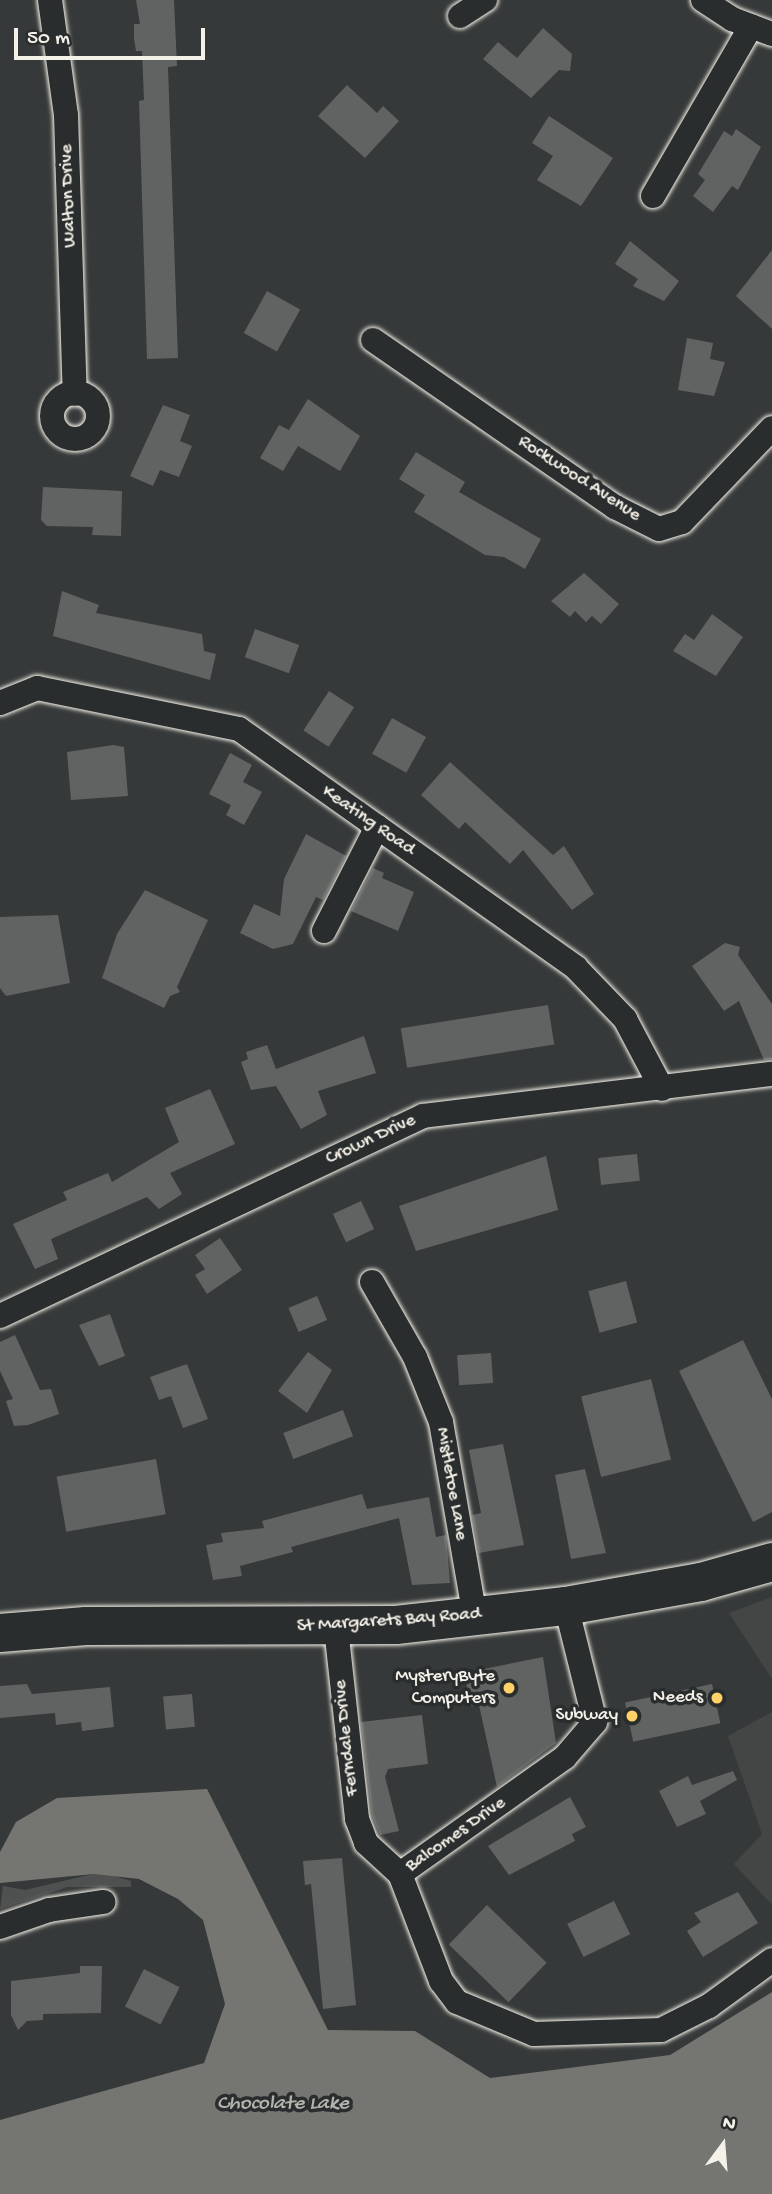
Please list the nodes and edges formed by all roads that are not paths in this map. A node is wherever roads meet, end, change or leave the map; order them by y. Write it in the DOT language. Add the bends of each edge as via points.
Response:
graph roads {
  1 [pos="50,0"];
  2 [pos="485,0"];
  3 [pos="703,0"];
  4 [pos="460,16"];
  5 [pos="762,30"];
  6 [pos="653,196"];
  7 [pos="373,340"];
  8 [pos="75,394"];
  9 [pos="772,428"];
  10 [pos="0,703"];
  11 [pos="377,827"];
  12 [pos="324,931"];
  13 [pos="772,1074"];
  14 [pos="746,1078"];
  15 [pos="772,1088"];
  16 [pos="662,1090"];
  17 [pos="372,1282"];
  18 [pos="0,1316"];
  19 [pos="772,1562"];
  20 [pos="566,1606"];
  21 [pos="475,1616"];
  22 [pos="336,1628"];
  23 [pos="0,1633"];
  24 [pos="400,1874"];
  25 [pos="103,1902"];
  26 [pos="0,1927"];
  27 [pos="772,1960"];
  1 -- 8 [label="street, Walton Drive" via="66,114"];
  2 -- 4 [label="street"];
  3 -- 5 [label="street"];
  5 -- 6 [label="street"];
  7 -- 9 [label="street, Rockwood Avenue" via="615,507 659,529 682,522"];
  10 -- 11 [label="street, Keating Road" via="37,688 216,720 239,729"];
  11 -- 12 [label="street"];
  11 -- 16 [label="street, Keating Road" via="605,995 625,1019"];
  13 -- 14 [label="street"];
  14 -- 15 [label="street, Crown Drive"];
  14 -- 16 [label="street, Crown Drive"];
  16 -- 18 [label="street, Crown Drive" via="423,1116"];
  17 -- 21 [label="street, Mistletoe Lane" via="415,1357 442,1422"];
  19 -- 20 [label="main road, St Margarets Bay Road" via="701,1582"];
  20 -- 21 [label="main road, St Margarets Bay Road"];
  20 -- 24 [label="street, Balcomes Drive" via="595,1722 565,1758"];
  21 -- 22 [label="main road, St Margarets Bay Road"];
  22 -- 23 [label="main road, St Margarets Bay Road" via="86,1626"];
  22 -- 24 [label="street, Ferndale Drive" via="357,1819 366,1843"];
  24 -- 27 [label="street, Balcomes Drive" via="441,1981 457,2002 534,2035 661,2030 702,2011"];
  25 -- 26 [label="street" via="49,1910"];
}
